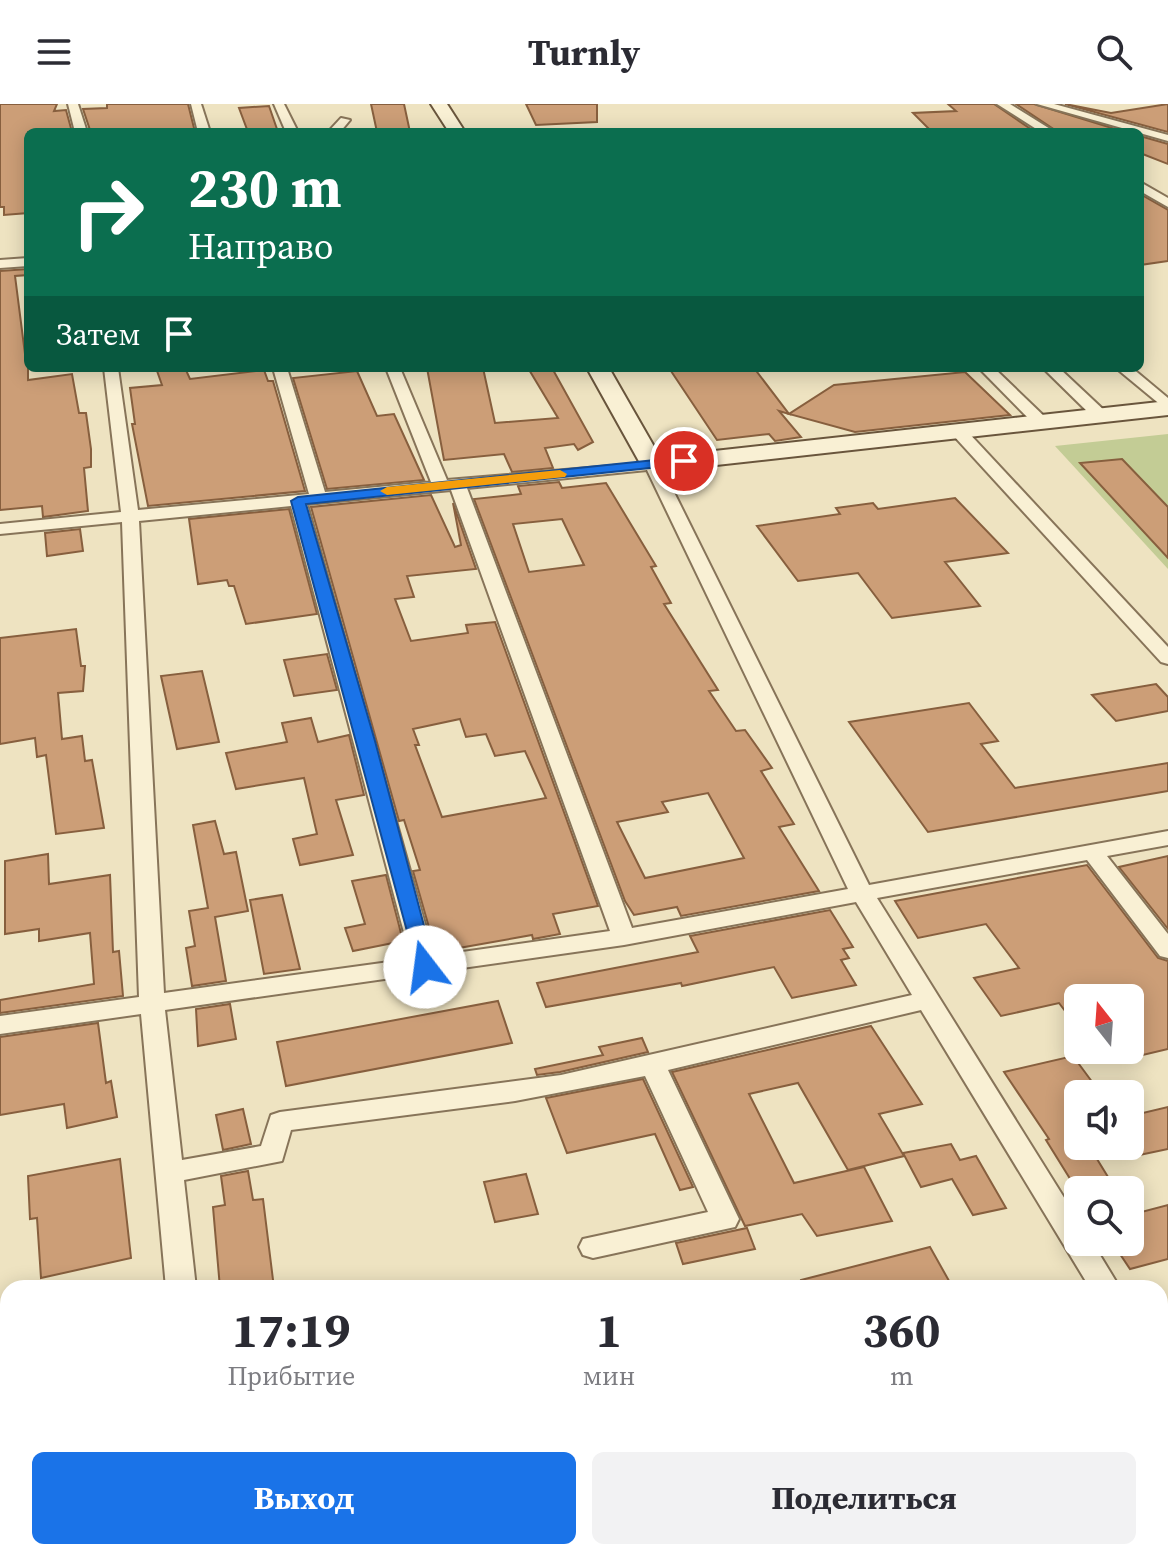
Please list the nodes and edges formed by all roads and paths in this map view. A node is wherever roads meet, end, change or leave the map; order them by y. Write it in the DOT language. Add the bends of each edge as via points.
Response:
graph roads {
  1 [pos="73,104"];
  2 [pos="196,104"];
  3 [pos="279,104"];
  4 [pos="439,104"];
  5 [pos="1002,104"];
  6 [pos="1042,104"];
  7 [pos="345,120"];
  8 [pos="1168,123"];
  9 [pos="80,128"];
  10 [pos="203,128"];
  11 [pos="290,128"];
  12 [pos="338,128"];
  13 [pos="454,128"];
  14 [pos="1042,128"];
  15 [pos="1128,128"];
  16 [pos="1144,131"];
  17 [pos="1144,132"];
  18 [pos="1168,138"];
  19 [pos="1144,188"];
  20 [pos="1168,203"];
  21 [pos="24,262"];
  22 [pos="0,264"];
  23 [pos="112,372"];
  24 [pos="281,372"];
  25 [pos="395,372"];
  26 [pos="600,372"];
  27 [pos="990,372"];
  28 [pos="1054,372"];
  29 [pos="1128,372"];
  30 [pos="1168,407"];
  31 [pos="1101,416"];
  32 [pos="1041,422"];
  33 [pos="959,432"];
  34 [pos="653,465"];
  35 [pos="449,485"];
  36 [pos="308,500"];
  37 [pos="130,517"];
  38 [pos="0,529"];
  39 [pos="1168,658"];
  40 [pos="1168,838"];
  41 [pos="1093,853"];
  42 [pos="862,893"];
  43 [pos="624,937"];
  44 [pos="1168,950"];
  45 [pos="425,967"];
  46 [pos="927,1000"];
  47 [pos="152,1002"];
  48 [pos="0,1025"];
  49 [pos="653,1065"];
  50 [pos="170,1172"];
  51 [pos="593,1247"];
  52 [pos="180,1280"];
  53 [pos="1100,1280"];
  1 -- 9 [label="street"];
  2 -- 10 [label="street"];
  3 -- 11 [label="street"];
  4 -- 13 [label="street"];
  5 -- 14 [label="street"];
  6 -- 15 [label="street"];
  7 -- 12 [label="street"];
  8 -- 16 [label="street"];
  17 -- 18 [label="street"];
  19 -- 20 [label="street"];
  21 -- 22 [label="street"];
  23 -- 37 [label="street"];
  24 -- 36 [label="street"];
  25 -- 35 [label="street"];
  26 -- 34 [label="street"];
  27 -- 32 [label="street"];
  28 -- 31 [label="street"];
  29 -- 30 [label="street"];
  30 -- 31 [label="street"];
  31 -- 32 [label="street"];
  32 -- 33 [label="street"];
  33 -- 34 [label="street"];
  33 -- 39 [label="street"];
  34 -- 35 [label="street"];
  34 -- 42 [label="street"];
  35 -- 36 [label="street"];
  35 -- 43 [label="street"];
  36 -- 37 [label="street"];
  36 -- 45 [label="street"];
  37 -- 38 [label="street"];
  37 -- 47 [label="street"];
  40 -- 41 [label="street"];
  41 -- 42 [label="street"];
  41 -- 44 [label="street"];
  42 -- 43 [label="street"];
  42 -- 46 [label="street"];
  43 -- 45 [label="street"];
  45 -- 47 [label="street"];
  46 -- 49 [label="street"];
  46 -- 53 [label="street"];
  47 -- 48 [label="street"];
  47 -- 50 [label="street"];
  49 -- 50 [label="street" via="481,1096 280,1122 272,1154"];
  49 -- 51 [label="street" via="725,1219"];
  50 -- 52 [label="street"];
}
